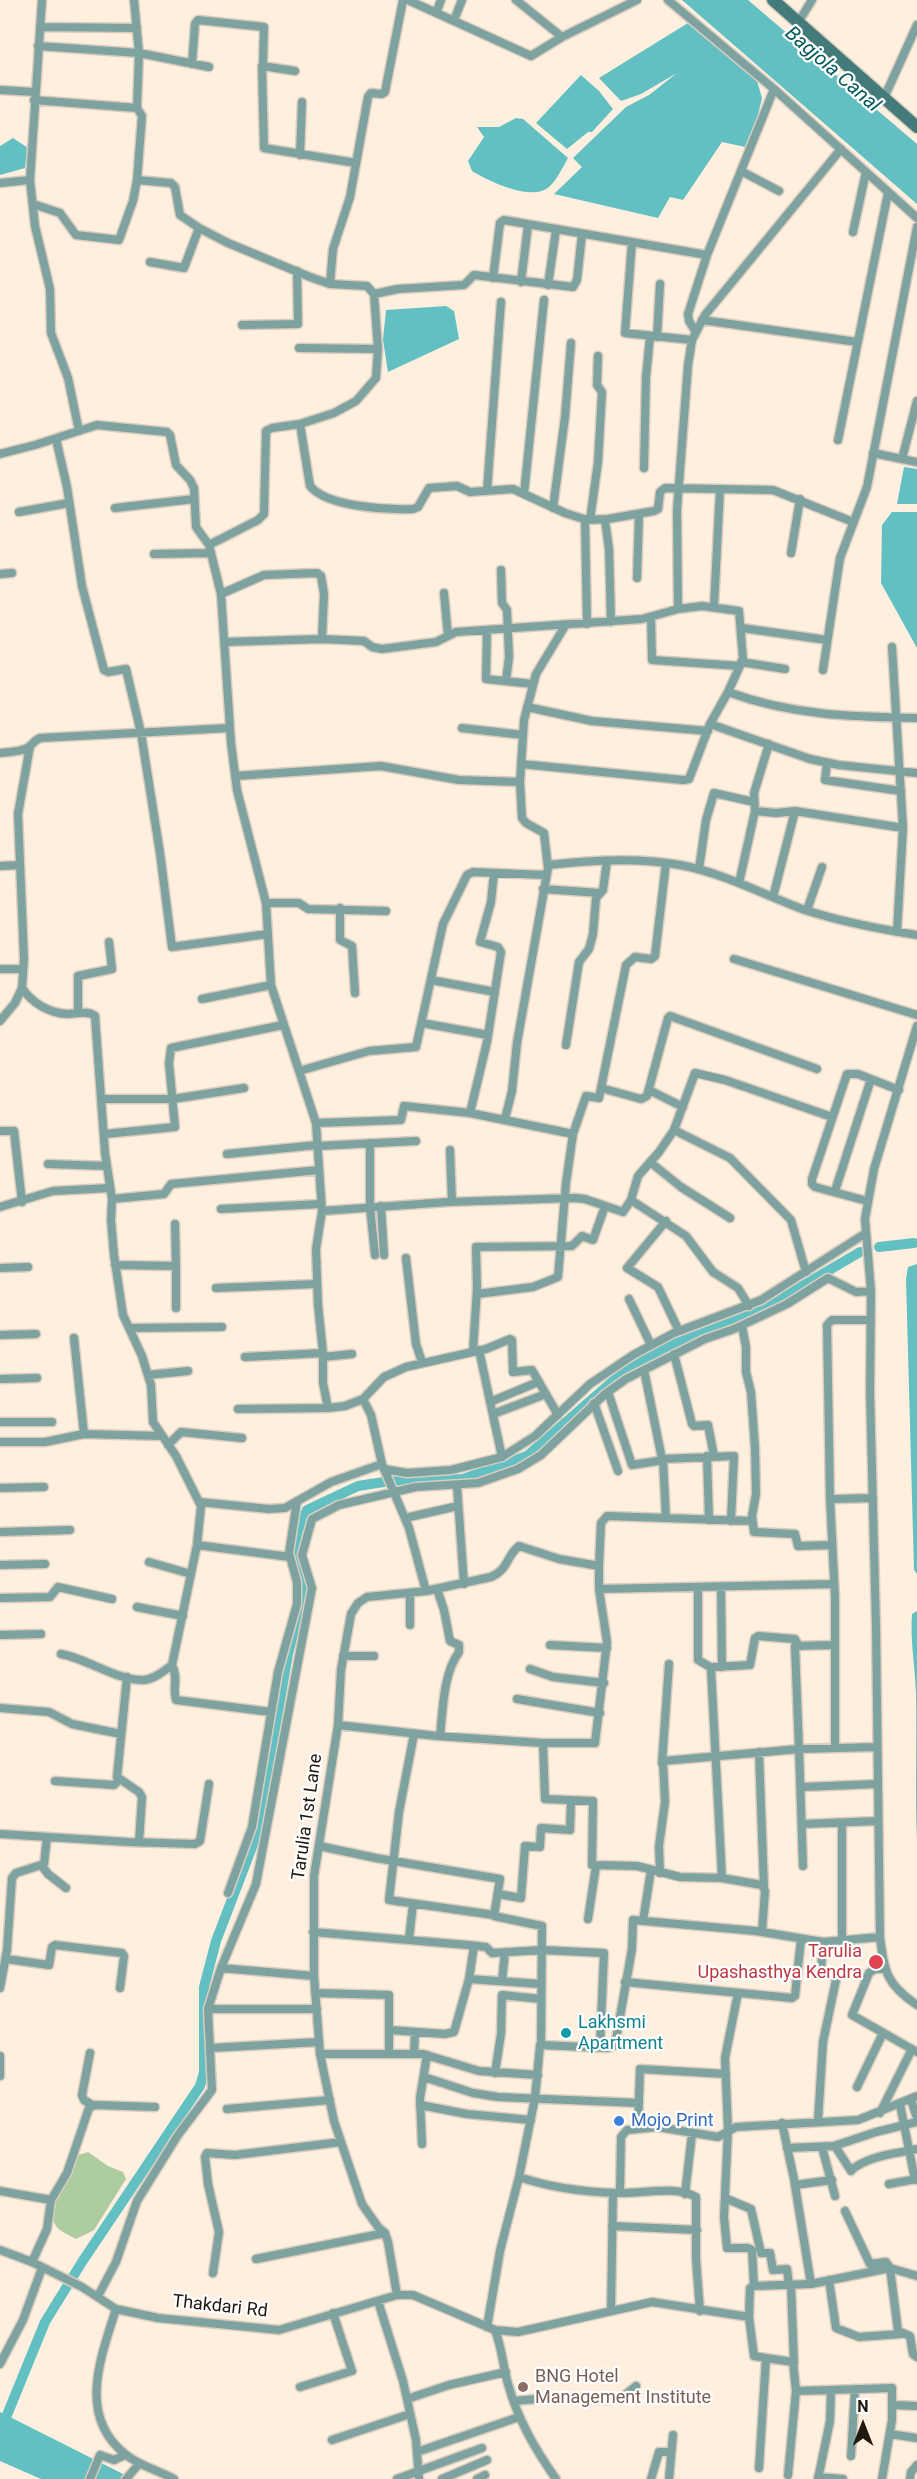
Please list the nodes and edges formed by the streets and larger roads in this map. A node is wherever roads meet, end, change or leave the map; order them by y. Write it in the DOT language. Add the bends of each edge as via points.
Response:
graph roads {
  1 [pos="42,0"];
  2 [pos="134,0"];
  3 [pos="403,0"];
  4 [pos="408,0"];
  5 [pos="441,0"];
  6 [pos="462,0"];
  7 [pos="516,0"];
  8 [pos="637,0"];
  9 [pos="668,0"];
  10 [pos="773,0"];
  11 [pos="812,0"];
  12 [pos="436,13"];
  13 [pos="454,20"];
  14 [pos="799,21"];
  15 [pos="917,25"];
  16 [pos="40,27"];
  17 [pos="137,28"];
  18 [pos="562,38"];
  19 [pos="38,45"];
  20 [pos="139,53"];
  21 [pos="192,64"];
  22 [pos="263,64"];
  23 [pos="209,68"];
  24 [pos="295,71"];
  25 [pos="774,89"];
  26 [pos="0,90"];
  27 [pos="34,96"];
  28 [pos="884,98"];
  29 [pos="302,102"];
  30 [pos="137,108"];
  31 [pos="917,125"];
  32 [pos="841,149"];
  33 [pos="300,155"];
  34 [pos="356,163"];
  35 [pos="741,171"];
  36 [pos="866,172"];
  37 [pos="30,180"];
  38 [pos="137,180"];
  39 [pos="0,183"];
  40 [pos="778,191"];
  41 [pos="888,194"];
  42 [pos="33,204"];
  43 [pos="917,218"];
  44 [pos="528,225"];
  45 [pos="917,227"];
  46 [pos="199,228"];
  47 [pos="556,230"];
  48 [pos="853,232"];
  49 [pos="582,234"];
  50 [pos="632,242"];
  51 [pos="707,255"];
  52 [pos="150,262"];
  53 [pos="297,271"];
  54 [pos="493,278"];
  55 [pos="521,282"];
  56 [pos="330,284"];
  57 [pos="660,284"];
  58 [pos="548,285"];
  59 [pos="374,294"];
  60 [pos="544,300"];
  61 [pos="501,302"];
  62 [pos="702,320"];
  63 [pos="242,325"];
  64 [pos="694,336"];
  65 [pos="653,337"];
  66 [pos="857,342"];
  67 [pos="571,343"];
  68 [pos="299,348"];
  69 [pos="378,349"];
  70 [pos="598,356"];
  71 [pos="917,401"];
  72 [pos="300,424"];
  73 [pos="79,431"];
  74 [pos="913,434"];
  75 [pos="56,439"];
  76 [pos="838,440"];
  77 [pos="873,453"];
  78 [pos="0,454"];
  79 [pos="902,459"];
  80 [pos="917,462"];
  81 [pos="644,468"];
  82 [pos="678,488"];
  83 [pos="720,489"];
  84 [pos="488,491"];
  85 [pos="524,494"];
  86 [pos="194,499"];
  87 [pos="800,499"];
  88 [pos="69,503"];
  89 [pos="115,508"];
  90 [pos="553,508"];
  91 [pos="19,512"];
  92 [pos="639,514"];
  93 [pos="588,520"];
  94 [pos="605,520"];
  95 [pos="853,522"];
  96 [pos="209,549"];
  97 [pos="791,553"];
  98 [pos="154,554"];
  99 [pos="501,570"];
  100 [pos="12,573"];
  101 [pos="0,574"];
  102 [pos="637,578"];
  103 [pos="444,593"];
  104 [pos="221,594"];
  105 [pos="714,607"];
  106 [pos="678,609"];
  107 [pos="651,617"];
  108 [pos="611,622"];
  109 [pos="587,624"];
  110 [pos="565,626"];
  111 [pos="742,628"];
  112 [pos="507,629"];
  113 [pos="487,630"];
  114 [pos="448,636"];
  115 [pos="322,639"];
  116 [pos="827,640"];
  117 [pos="224,642"];
  118 [pos="892,647"];
  119 [pos="740,664"];
  120 [pos="785,669"];
  121 [pos="823,670"];
  122 [pos="506,681"];
  123 [pos="533,684"];
  124 [pos="728,692"];
  125 [pos="527,706"];
  126 [pos="897,718"];
  127 [pos="917,718"];
  128 [pos="229,728"];
  129 [pos="462,728"];
  130 [pos="709,728"];
  131 [pos="141,733"];
  132 [pos="523,735"];
  133 [pos="769,744"];
  134 [pos="30,746"];
  135 [pos="0,753"];
  136 [pos="827,763"];
  137 [pos="521,764"];
  138 [pos="899,772"];
  139 [pos="917,774"];
  140 [pos="235,776"];
  141 [pos="520,782"];
  142 [pos="901,792"];
  143 [pos="754,807"];
  144 [pos="795,811"];
  145 [pos="903,828"];
  146 [pos="607,861"];
  147 [pos="666,863"];
  148 [pos="20,864"];
  149 [pos="548,864"];
  150 [pos="0,866"];
  151 [pos="822,867"];
  152 [pos="699,869"];
  153 [pos="494,873"];
  154 [pos="546,875"];
  155 [pos="739,884"];
  156 [pos="543,889"];
  157 [pos="600,893"];
  158 [pos="772,897"];
  159 [pos="266,903"];
  160 [pos="340,908"];
  161 [pos="807,910"];
  162 [pos="386,911"];
  163 [pos="897,932"];
  164 [pos="268,934"];
  165 [pos="917,935"];
  166 [pos="109,942"];
  167 [pos="734,959"];
  168 [pos="0,969"];
  169 [pos="23,969"];
  170 [pos="431,980"];
  171 [pos="271,985"];
  172 [pos="22,988"];
  173 [pos="495,992"];
  174 [pos="356,993"];
  175 [pos="202,999"];
  176 [pos="78,1013"];
  177 [pos="917,1015"];
  178 [pos="0,1021"];
  179 [pos="422,1023"];
  180 [pos="283,1025"];
  181 [pos="917,1026"];
  182 [pos="488,1035"];
  183 [pos="566,1045"];
  184 [pos="817,1070"];
  185 [pos="299,1071"];
  186 [pos="871,1079"];
  187 [pos="244,1088"];
  188 [pos="601,1088"];
  189 [pos="649,1090"];
  190 [pos="899,1090"];
  191 [pos="101,1099"];
  192 [pos="173,1099"];
  193 [pos="683,1107"];
  194 [pos="470,1113"];
  195 [pos="832,1117"];
  196 [pos="505,1119"];
  197 [pos="316,1123"];
  198 [pos="674,1130"];
  199 [pos="0,1131"];
  200 [pos="105,1134"];
  201 [pos="573,1134"];
  202 [pos="416,1141"];
  203 [pos="370,1143"];
  204 [pos="318,1145"];
  205 [pos="450,1150"];
  206 [pos="226,1154"];
  207 [pos="650,1162"];
  208 [pos="48,1164"];
  209 [pos="107,1166"];
  210 [pos="319,1170"];
  211 [pos="110,1188"];
  212 [pos="835,1191"];
  213 [pos="566,1198"];
  214 [pos="112,1199"];
  215 [pos="631,1200"];
  216 [pos="867,1201"];
  217 [pos="22,1202"];
  218 [pos="452,1202"];
  219 [pos="381,1206"];
  220 [pos="605,1206"];
  221 [pos="0,1207"];
  222 [pos="322,1207"];
  223 [pos="370,1207"];
  224 [pos="221,1209"];
  225 [pos="730,1218"];
  226 [pos="666,1221"];
  227 [pos="175,1224"];
  228 [pos="866,1233"];
  229 [pos="560,1246"];
  230 [pos="406,1258"];
  231 [pos="115,1265"];
  232 [pos="176,1266"];
  233 [pos="28,1267"];
  234 [pos="0,1268"];
  235 [pos="806,1272"];
  236 [pos="318,1284"];
  237 [pos="216,1288"];
  238 [pos="871,1291"];
  239 [pos="477,1294"];
  240 [pos="629,1299"];
  241 [pos="749,1306"];
  242 [pos="176,1308"];
  243 [pos="871,1320"];
  244 [pos="742,1326"];
  245 [pos="222,1327"];
  246 [pos="129,1328"];
  247 [pos="679,1331"];
  248 [pos="36,1334"];
  249 [pos="0,1335"];
  250 [pos="74,1338"];
  251 [pos="651,1345"];
  252 [pos="476,1351"];
  253 [pos="352,1354"];
  254 [pos="674,1354"];
  255 [pos="323,1355"];
  256 [pos="245,1357"];
  257 [pos="422,1362"];
  258 [pos="644,1370"];
  259 [pos="188,1371"];
  260 [pos="148,1375"];
  261 [pos="37,1378"];
  262 [pos="0,1379"];
  263 [pos="538,1382"];
  264 [pos="608,1392"];
  265 [pos="546,1394"];
  266 [pos="363,1399"];
  267 [pos="490,1402"];
  268 [pos="594,1403"];
  269 [pos="328,1408"];
  270 [pos="238,1410"];
  271 [pos="493,1414"];
  272 [pos="558,1415"];
  273 [pos="0,1422"];
  274 [pos="52,1422"];
  275 [pos="84,1434"];
  276 [pos="161,1436"];
  277 [pos="242,1438"];
  278 [pos="0,1442"];
  279 [pos="168,1445"];
  280 [pos="711,1456"];
  281 [pos="502,1457"];
  282 [pos="664,1460"];
  283 [pos="384,1469"];
  284 [pos="618,1471"];
  285 [pos="457,1486"];
  286 [pos="45,1487"];
  287 [pos="0,1488"];
  288 [pos="394,1490"];
  289 [pos="873,1498"];
  290 [pos="835,1499"];
  291 [pos="199,1502"];
  292 [pos="297,1502"];
  293 [pos="458,1506"];
  294 [pos="405,1518"];
  295 [pos="666,1518"];
  296 [pos="709,1520"];
  297 [pos="731,1521"];
  298 [pos="752,1521"];
  299 [pos="70,1530"];
  300 [pos="0,1532"];
  301 [pos="197,1545"];
  302 [pos="831,1545"];
  303 [pos="290,1557"];
  304 [pos="149,1562"];
  305 [pos="45,1564"];
  306 [pos="0,1565"];
  307 [pos="599,1566"];
  308 [pos="190,1574"];
  309 [pos="464,1584"];
  310 [pos="833,1584"];
  311 [pos="437,1588"];
  312 [pos="698,1588"];
  313 [pos="721,1588"];
  314 [pos="599,1589"];
  315 [pos="426,1590"];
  316 [pos="410,1593"];
  317 [pos="0,1598"];
  318 [pos="112,1599"];
  319 [pos="137,1607"];
  320 [pos="183,1616"];
  321 [pos="410,1625"];
  322 [pos="40,1634"];
  323 [pos="0,1635"];
  324 [pos="550,1645"];
  325 [pos="798,1645"];
  326 [pos="834,1645"];
  327 [pos="607,1648"];
  328 [pos="61,1654"];
  329 [pos="343,1656"];
  330 [pos="374,1656"];
  331 [pos="669,1664"];
  332 [pos="172,1665"];
  333 [pos="722,1667"];
  334 [pos="712,1668"];
  335 [pos="530,1669"];
  336 [pos="127,1677"];
  337 [pos="604,1683"];
  338 [pos="518,1699"];
  339 [pos="0,1708"];
  340 [pos="271,1712"];
  341 [pos="600,1713"];
  342 [pos="338,1725"];
  343 [pos="121,1734"];
  344 [pos="414,1734"];
  345 [pos="440,1736"];
  346 [pos="543,1743"];
  347 [pos="835,1747"];
  348 [pos="877,1747"];
  349 [pos="799,1749"];
  350 [pos="759,1752"];
  351 [pos="716,1756"];
  352 [pos="662,1762"];
  353 [pos="119,1780"];
  354 [pos="55,1781"];
  355 [pos="209,1784"];
  356 [pos="877,1784"];
  357 [pos="802,1787"];
  358 [pos="571,1801"];
  359 [pos="878,1821"];
  360 [pos="842,1823"];
  361 [pos="802,1824"];
  362 [pos="0,1834"];
  363 [pos="47,1837"];
  364 [pos="139,1842"];
  365 [pos="320,1846"];
  366 [pos="394,1861"];
  367 [pos="42,1866"];
  368 [pos="596,1866"];
  369 [pos="803,1866"];
  370 [pos="655,1871"];
  371 [pos="722,1878"];
  372 [pos="66,1888"];
  373 [pos="764,1888"];
  374 [pos="228,1893"];
  375 [pos="498,1894"];
  376 [pos="413,1904"];
  377 [pos="494,1915"];
  378 [pos="588,1919"];
  379 [pos="643,1921"];
  380 [pos="313,1932"];
  381 [pos="762,1932"];
  382 [pos="880,1937"];
  383 [pos="409,1940"];
  384 [pos="801,1940"];
  385 [pos="842,1941"];
  386 [pos="823,1942"];
  387 [pos="474,1946"];
  388 [pos="542,1950"];
  389 [pos="505,1952"];
  390 [pos="6,1959"];
  391 [pos="221,1968"];
  392 [pos="884,1969"];
  393 [pos="314,1976"];
  394 [pos="469,1979"];
  395 [pos="502,1981"];
  396 [pos="625,1982"];
  397 [pos="541,1984"];
  398 [pos="0,1988"];
  399 [pos="120,1988"];
  400 [pos="315,1992"];
  401 [pos="738,1993"];
  402 [pos="541,1999"];
  403 [pos="917,2005"];
  404 [pos="208,2009"];
  405 [pos="316,2009"];
  406 [pos="390,2030"];
  407 [pos="415,2033"];
  408 [pos="883,2033"];
  409 [pos="319,2042"];
  410 [pos="541,2044"];
  411 [pos="211,2048"];
  412 [pos="600,2048"];
  413 [pos="915,2051"];
  414 [pos="90,2053"];
  415 [pos="389,2053"];
  416 [pos="414,2053"];
  417 [pos="320,2054"];
  418 [pos="427,2055"];
  419 [pos="0,2056"];
  420 [pos="495,2073"];
  421 [pos="726,2074"];
  422 [pos="538,2075"];
  423 [pos="0,2076"];
  424 [pos="424,2078"];
  425 [pos="857,2087"];
  426 [pos="535,2098"];
  427 [pos="914,2098"];
  428 [pos="330,2100"];
  429 [pos="639,2103"];
  430 [pos="900,2104"];
  431 [pos="92,2105"];
  432 [pos="420,2105"];
  433 [pos="156,2107"];
  434 [pos="227,2109"];
  435 [pos="880,2113"];
  436 [pos="531,2120"];
  437 [pos="917,2120"];
  438 [pos="818,2121"];
  439 [pos="782,2123"];
  440 [pos="905,2126"];
  441 [pos="638,2128"];
  442 [pos="728,2130"];
  443 [pos="692,2133"];
  444 [pos="341,2142"];
  445 [pos="422,2144"];
  446 [pos="835,2146"];
  447 [pos="822,2147"];
  448 [pos="787,2148"];
  449 [pos="914,2150"];
  450 [pos="519,2177"];
  451 [pos="832,2180"];
  452 [pos="916,2180"];
  453 [pos="889,2184"];
  454 [pos="795,2185"];
  455 [pos="0,2191"];
  456 [pos="616,2193"];
  457 [pos="685,2194"];
  458 [pos="835,2196"];
  459 [pos="725,2198"];
  460 [pos="51,2200"];
  461 [pos="845,2211"];
  462 [pos="612,2226"];
  463 [pos="697,2230"];
  464 [pos="386,2233"];
  465 [pos="0,2250"];
  466 [pos="256,2259"];
  467 [pos="32,2262"];
  468 [pos="42,2268"];
  469 [pos="890,2268"];
  470 [pos="213,2273"];
  471 [pos="917,2276"];
  472 [pos="829,2280"];
  473 [pos="810,2284"];
  474 [pos="790,2285"];
  475 [pos="754,2286"];
  476 [pos="397,2295"];
  477 [pos="98,2296"];
  478 [pos="378,2301"];
  479 [pos="116,2309"];
  480 [pos="611,2309"];
  481 [pos="700,2311"];
  482 [pos="333,2313"];
  483 [pos="749,2317"];
  484 [pos="491,2328"];
  485 [pos="901,2334"];
  486 [pos="917,2356"];
  487 [pos="766,2358"];
  488 [pos="794,2363"];
  489 [pos="0,2364"];
  490 [pos="506,2372"];
  491 [pos="636,2386"];
  492 [pos="300,2387"];
  493 [pos="855,2389"];
  494 [pos="831,2390"];
  495 [pos="796,2391"];
  496 [pos="407,2399"];
  497 [pos="514,2402"];
  498 [pos="893,2405"];
  499 [pos="917,2406"];
  500 [pos="410,2414"];
  501 [pos="519,2417"];
  502 [pos="890,2434"];
  503 [pos="673,2435"];
  504 [pos="917,2438"];
  505 [pos="333,2440"];
  506 [pos="482,2448"];
  507 [pos="417,2452"];
  508 [pos="671,2452"];
  509 [pos="125,2455"];
  510 [pos="851,2456"];
  511 [pos="487,2460"];
  512 [pos="139,2464"];
  513 [pos="917,2465"];
  514 [pos="759,2468"];
  515 [pos="418,2475"];
  516 [pos="788,2475"];
  517 [pos="127,2477"];
  518 [pos="818,2478"];
  519 [pos="90,2479"];
  520 [pos="174,2479"];
  521 [pos="397,2479"];
  522 [pos="442,2479"];
  523 [pos="556,2479"];
  524 [pos="651,2479"];
  525 [pos="669,2479"];
  526 [pos="843,2479"];
  527 [pos="882,2479"];
  528 [pos="910,2479"];
  1 -- 16 [label="street"];
  2 -- 17 [label="street"];
  3 -- 34 [label="street" via="385,92 368,97"];
  4 -- 12 [label="street"];
  5 -- 12 [label="street"];
  6 -- 13 [label="street"];
  7 -- 18 [label="street"];
  8 -- 18 [label="street"];
  9 -- 25 [label="street"];
  10 -- 14 [label="street"];
  11 -- 14 [label="street"];
  12 -- 13 [label="street"];
  13 -- 18 [label="street" via="529,56"];
  14 -- 28 [label="street"];
  15 -- 28 [label="street"];
  16 -- 17 [label="street"];
  16 -- 19 [label="street"];
  17 -- 20 [label="street"];
  19 -- 20 [label="street"];
  19 -- 27 [label="street"];
  20 -- 21 [label="street"];
  20 -- 30 [label="street"];
  21 -- 22 [label="street" via="198,20 264,27"];
  21 -- 23 [label="street"];
  22 -- 24 [label="street"];
  22 -- 33 [label="street" via="265,151"];
  25 -- 32 [label="street"];
  25 -- 35 [label="street"];
  26 -- 27 [label="street"];
  27 -- 30 [label="street"];
  27 -- 37 [label="street"];
  28 -- 31 [label="street"];
  29 -- 33 [label="street"];
  30 -- 38 [label="street" via="142,116"];
  32 -- 36 [label="street"];
  32 -- 62 [label="street"];
  33 -- 34 [label="street"];
  34 -- 56 [label="street" via="333,249"];
  35 -- 40 [label="street"];
  35 -- 51 [label="street"];
  36 -- 41 [label="street"];
  36 -- 48 [label="street"];
  37 -- 39 [label="street"];
  37 -- 42 [label="street"];
  38 -- 42 [label="street" via="134,201 119,240 76,235 60,213"];
  38 -- 46 [label="street" via="175,186 180,215"];
  41 -- 43 [label="street"];
  41 -- 66 [label="street"];
  42 -- 73 [label="street" via="50,289 51,333 68,378"];
  44 -- 47 [label="street"];
  44 -- 54 [label="street" via="504,220 500,223"];
  44 -- 55 [label="street"];
  45 -- 77 [label="street"];
  46 -- 52 [label="street" via="184,268"];
  46 -- 53 [label="street"];
  47 -- 49 [label="street"];
  47 -- 58 [label="street"];
  49 -- 50 [label="street"];
  49 -- 58 [label="street" via="573,287"];
  50 -- 51 [label="street"];
  50 -- 65 [label="street" via="625,333"];
  51 -- 64 [label="street" via="688,314"];
  53 -- 56 [label="street"];
  53 -- 63 [label="street" via="298,324"];
  54 -- 55 [label="street"];
  54 -- 59 [label="street" via="474,275 464,285"];
  55 -- 58 [label="street"];
  56 -- 59 [label="street" via="367,286"];
  57 -- 65 [label="street"];
  59 -- 69 [label="street"];
  60 -- 85 [label="street"];
  61 -- 84 [label="street"];
  62 -- 64 [label="street"];
  62 -- 66 [label="street"];
  64 -- 65 [label="street"];
  64 -- 82 [label="street"];
  65 -- 81 [label="street" via="646,387"];
  66 -- 76 [label="street"];
  67 -- 90 [label="street"];
  68 -- 69 [label="street"];
  69 -- 72 [label="street" via="376,378 356,401"];
  70 -- 93 [label="street" via="597,385 602,392 602,411"];
  71 -- 74 [label="street"];
  72 -- 84 [label="street" via="310,486 315,493 360,507 411,510 418,507 431,487"];
  72 -- 96 [label="street" via="266,430 264,514"];
  73 -- 75 [label="street"];
  73 -- 86 [label="street" via="97,425 168,433 176,465 190,480"];
  74 -- 79 [label="street"];
  75 -- 78 [label="street"];
  75 -- 88 [label="street"];
  77 -- 79 [label="street"];
  77 -- 95 [label="street" via="865,492"];
  79 -- 80 [label="street"];
  82 -- 83 [label="street"];
  82 -- 92 [label="street" via="662,489 658,509"];
  82 -- 106 [label="street"];
  83 -- 87 [label="street" via="773,490"];
  83 -- 105 [label="street"];
  84 -- 85 [label="street" via="509,489"];
  85 -- 90 [label="street"];
  86 -- 89 [label="street"];
  86 -- 96 [label="street" via="196,527"];
  87 -- 95 [label="street"];
  87 -- 97 [label="street"];
  88 -- 91 [label="street"];
  88 -- 131 [label="street" via="82,586 104,670 126,669"];
  90 -- 93 [label="street"];
  92 -- 94 [label="street"];
  92 -- 102 [label="street"];
  93 -- 94 [label="street"];
  93 -- 109 [label="street"];
  94 -- 108 [label="street"];
  95 -- 116 [label="street" via="840,558"];
  96 -- 98 [label="street"];
  96 -- 104 [label="street"];
  99 -- 112 [label="street"];
  100 -- 101 [label="street"];
  103 -- 114 [label="street"];
  104 -- 115 [label="street" via="264,575 317,573 324,594"];
  104 -- 117 [label="street"];
  105 -- 106 [label="street"];
  105 -- 111 [label="street" via="739,611"];
  106 -- 107 [label="street"];
  107 -- 108 [label="street"];
  107 -- 119 [label="street" via="652,660"];
  108 -- 109 [label="street"];
  109 -- 110 [label="street"];
  110 -- 112 [label="street"];
  110 -- 123 [label="street"];
  111 -- 116 [label="street"];
  111 -- 119 [label="street" via="744,651"];
  112 -- 113 [label="street"];
  112 -- 122 [label="street"];
  113 -- 114 [label="street"];
  113 -- 122 [label="street" via="486,679"];
  114 -- 115 [label="street" via="436,642 377,649 366,641"];
  115 -- 117 [label="street"];
  116 -- 121 [label="street"];
  117 -- 128 [label="street"];
  118 -- 126 [label="street"];
  119 -- 120 [label="street"];
  119 -- 124 [label="street"];
  122 -- 123 [label="street"];
  123 -- 125 [label="street"];
  124 -- 126 [label="street" via="814,714"];
  124 -- 130 [label="street"];
  125 -- 130 [label="street" via="592,721"];
  125 -- 132 [label="street"];
  126 -- 127 [label="street"];
  126 -- 138 [label="street"];
  128 -- 131 [label="street"];
  128 -- 140 [label="street"];
  129 -- 132 [label="street"];
  130 -- 133 [label="street"];
  130 -- 137 [label="street" via="687,780"];
  131 -- 134 [label="street" via="40,738"];
  131 -- 164 [label="street" via="172,947"];
  132 -- 137 [label="street"];
  133 -- 136 [label="street"];
  133 -- 143 [label="street" via="754,793"];
  134 -- 135 [label="street"];
  134 -- 148 [label="street" via="18,814"];
  136 -- 138 [label="street"];
  136 -- 142 [label="street" via="825,780"];
  137 -- 141 [label="street"];
  138 -- 139 [label="street"];
  138 -- 142 [label="street"];
  140 -- 141 [label="street" via="381,766 459,780"];
  140 -- 159 [label="street"];
  141 -- 149 [label="street" via="522,818 544,833"];
  142 -- 145 [label="street"];
  143 -- 144 [label="street" via="776,813"];
  143 -- 152 [label="street" via="717,793 713,795"];
  143 -- 155 [label="street"];
  144 -- 145 [label="street"];
  144 -- 158 [label="street"];
  145 -- 163 [label="street"];
  146 -- 147 [label="street"];
  146 -- 149 [label="street"];
  146 -- 157 [label="street"];
  147 -- 152 [label="street"];
  147 -- 188 [label="street" via="655,956 635,957 625,968"];
  148 -- 150 [label="street"];
  148 -- 169 [label="street"];
  149 -- 154 [label="street"];
  151 -- 161 [label="street"];
  152 -- 155 [label="street"];
  153 -- 154 [label="street"];
  153 -- 170 [label="street" via="467,875 443,924"];
  153 -- 173 [label="street" via="480,942 500,949"];
  154 -- 156 [label="street"];
  155 -- 158 [label="street"];
  156 -- 157 [label="street"];
  156 -- 196 [label="street"];
  157 -- 183 [label="street" via="589,949 579,962"];
  158 -- 161 [label="street"];
  159 -- 160 [label="street" via="299,903 308,909"];
  159 -- 164 [label="street"];
  160 -- 162 [label="street"];
  160 -- 174 [label="street" via="340,940 352,946"];
  161 -- 163 [label="street"];
  163 -- 165 [label="street"];
  164 -- 171 [label="street"];
  166 -- 176 [label="street" via="112,969 78,976"];
  167 -- 177 [label="street"];
  168 -- 169 [label="street"];
  169 -- 172 [label="street"];
  170 -- 173 [label="street"];
  170 -- 179 [label="street"];
  171 -- 175 [label="street"];
  171 -- 180 [label="street"];
  172 -- 176 [label="street" via="30,1000 47,1008 65,1014"];
  172 -- 178 [label="street"];
  173 -- 182 [label="street"];
  176 -- 191 [label="street" via="91,1012 96,1016"];
  179 -- 182 [label="street"];
  179 -- 185 [label="street" via="416,1047 369,1051"];
  180 -- 185 [label="street"];
  180 -- 192 [label="street" via="171,1048"];
  181 -- 190 [label="street"];
  182 -- 194 [label="street"];
  184 -- 189 [label="street" via="670,1016"];
  185 -- 197 [label="street"];
  186 -- 190 [label="street"];
  186 -- 195 [label="street" via="847,1074"];
  186 -- 212 [label="street"];
  187 -- 192 [label="street"];
  188 -- 189 [label="street" via="641,1099"];
  188 -- 201 [label="street" via="598,1099 585,1097"];
  189 -- 193 [label="street"];
  190 -- 216 [label="street"];
  191 -- 192 [label="street"];
  191 -- 200 [label="street"];
  192 -- 200 [label="street" via="173,1128"];
  193 -- 195 [label="street" via="694,1074 698,1073"];
  193 -- 198 [label="street"];
  194 -- 196 [label="street"];
  194 -- 197 [label="street" via="404,1106 401,1120"];
  195 -- 212 [label="street" via="811,1181 815,1186"];
  196 -- 201 [label="street"];
  197 -- 204 [label="street"];
  198 -- 207 [label="street"];
  198 -- 235 [label="street" via="730,1158 791,1220"];
  199 -- 217 [label="street" via="14,1131"];
  200 -- 209 [label="street"];
  201 -- 213 [label="street"];
  202 -- 203 [label="street"];
  203 -- 204 [label="street"];
  203 -- 223 [label="street"];
  204 -- 206 [label="street"];
  204 -- 210 [label="street"];
  205 -- 218 [label="street"];
  207 -- 215 [label="street" via="638,1176"];
  207 -- 225 [label="street"];
  208 -- 209 [label="street"];
  209 -- 211 [label="street"];
  210 -- 214 [label="street" via="171,1184 164,1194"];
  210 -- 222 [label="street"];
  211 -- 214 [label="street"];
  211 -- 217 [label="street" via="53,1191"];
  212 -- 216 [label="street"];
  213 -- 218 [label="street"];
  213 -- 220 [label="street"];
  213 -- 229 [label="street"];
  214 -- 231 [label="street"];
  215 -- 220 [label="street" via="623,1212"];
  215 -- 226 [label="street"];
  216 -- 228 [label="street"];
  217 -- 221 [label="street"];
  218 -- 219 [label="street"];
  219 -- 223 [label="street"];
  219 -- 223 [label="street" via="379,1255"];
  220 -- 229 [label="street" via="593,1240 582,1236 572,1246"];
  222 -- 223 [label="street"];
  222 -- 224 [label="street"];
  222 -- 236 [label="street" via="316,1249"];
  226 -- 241 [label="street" via="687,1236 713,1272 738,1288"];
  226 -- 247 [label="street" via="627,1268 658,1287"];
  227 -- 232 [label="street"];
  228 -- 235 [label="street"];
  228 -- 238 [label="street"];
  229 -- 239 [label="street" via="558,1277 533,1287"];
  229 -- 239 [label="street" via="476,1246"];
  230 -- 257 [label="street" via="416,1344"];
  231 -- 232 [label="street"];
  231 -- 246 [label="street" via="123,1315"];
  232 -- 242 [label="street"];
  233 -- 234 [label="street"];
  235 -- 241 [label="street"];
  236 -- 237 [label="street"];
  236 -- 255 [label="street"];
  238 -- 243 [label="street"];
  238 -- 244 [label="street" via="856,1292 828,1278"];
  239 -- 252 [label="street"];
  240 -- 251 [label="street"];
  241 -- 247 [label="street"];
  243 -- 289 [label="street"];
  243 -- 302 [label="street" via="832,1320 827,1325"];
  244 -- 254 [label="street"];
  244 -- 298 [label="street" via="755,1459"];
  245 -- 246 [label="street"];
  246 -- 260 [label="street"];
  247 -- 251 [label="street"];
  248 -- 249 [label="street"];
  250 -- 275 [label="street"];
  251 -- 272 [label="street" via="590,1384"];
  252 -- 257 [label="street"];
  252 -- 263 [label="street" via="511,1339 513,1372 530,1369"];
  252 -- 267 [label="street"];
  253 -- 255 [label="street"];
  254 -- 258 [label="street"];
  254 -- 280 [label="street" via="692,1425 708,1425"];
  255 -- 256 [label="street"];
  255 -- 269 [label="street"];
  257 -- 266 [label="street" via="390,1373"];
  258 -- 264 [label="street"];
  258 -- 282 [label="street"];
  259 -- 260 [label="street"];
  260 -- 276 [label="street" via="153,1422"];
  261 -- 262 [label="street"];
  263 -- 265 [label="street"];
  263 -- 267 [label="street"];
  264 -- 268 [label="street"];
  264 -- 282 [label="street" via="632,1465"];
  265 -- 271 [label="street"];
  265 -- 272 [label="street"];
  266 -- 269 [label="street"];
  266 -- 283 [label="street" via="371,1415"];
  267 -- 271 [label="street"];
  268 -- 284 [label="street"];
  268 -- 285 [label="street" via="541,1455 518,1469 487,1481"];
  269 -- 270 [label="street"];
  271 -- 281 [label="street"];
  272 -- 281 [label="street"];
  273 -- 274 [label="street"];
  275 -- 276 [label="street"];
  275 -- 278 [label="street" via="45,1442"];
  276 -- 279 [label="street"];
  277 -- 279 [label="street" via="181,1432"];
  279 -- 291 [label="street"];
  280 -- 282 [label="street"];
  280 -- 296 [label="street"];
  280 -- 297 [label="street" via="735,1457"];
  281 -- 283 [label="street" via="451,1470 407,1473"];
  282 -- 295 [label="street"];
  283 -- 288 [label="street"];
  283 -- 292 [label="street" via="331,1482"];
  285 -- 288 [label="street"];
  285 -- 293 [label="street"];
  286 -- 287 [label="street"];
  288 -- 294 [label="street"];
  288 -- 391 [label="street" via="339,1505 312,1520 302,1555 312,1588 256,1884"];
  289 -- 290 [label="street"];
  289 -- 348 [label="street"];
  291 -- 292 [label="street" via="269,1509"];
  291 -- 301 [label="street"];
  292 -- 303 [label="street"];
  293 -- 294 [label="street"];
  293 -- 309 [label="street"];
  294 -- 315 [label="street"];
  295 -- 296 [label="street"];
  295 -- 307 [label="street" via="607,1516 601,1523"];
  296 -- 297 [label="street"];
  297 -- 298 [label="street"];
  298 -- 302 [label="street" via="755,1533 795,1534 798,1546"];
  299 -- 300 [label="street"];
  301 -- 303 [label="street"];
  301 -- 308 [label="street"];
  302 -- 310 [label="street"];
  303 -- 340 [label="street" via="297,1582 297,1604"];
  304 -- 308 [label="street"];
  305 -- 306 [label="street"];
  307 -- 309 [label="street, Tarulia 1st Lane" via="519,1546 500,1573"];
  307 -- 314 [label="street"];
  308 -- 320 [label="street"];
  309 -- 311 [label="street, Tarulia 1st Lane"];
  310 -- 313 [label="street"];
  310 -- 326 [label="street"];
  311 -- 315 [label="street, Tarulia 1st Lane"];
  311 -- 345 [label="street" via="450,1641 459,1645 444,1697"];
  312 -- 313 [label="street"];
  312 -- 314 [label="street"];
  312 -- 334 [label="street" via="698,1660"];
  313 -- 333 [label="street"];
  314 -- 327 [label="street"];
  315 -- 316 [label="street, Tarulia 1st Lane"];
  316 -- 321 [label="street"];
  316 -- 329 [label="street, Tarulia 1st Lane" via="367,1597 358,1603 351,1614"];
  317 -- 318 [label="street" via="50,1597 58,1587"];
  319 -- 320 [label="street"];
  320 -- 332 [label="street"];
  322 -- 323 [label="street"];
  324 -- 327 [label="street"];
  325 -- 326 [label="street"];
  325 -- 333 [label="street" via="795,1639 756,1637 750,1665"];
  325 -- 349 [label="street" via="795,1649"];
  326 -- 347 [label="street"];
  327 -- 337 [label="street"];
  328 -- 336 [label="street"];
  329 -- 330 [label="street"];
  329 -- 342 [label="street, Tarulia 1st Lane"];
  331 -- 352 [label="street"];
  332 -- 336 [label="street" via="144,1680"];
  332 -- 340 [label="street" via="177,1680 176,1700"];
  333 -- 334 [label="street"];
  334 -- 351 [label="street"];
  335 -- 337 [label="street" via="552,1677"];
  336 -- 343 [label="street"];
  337 -- 341 [label="street"];
  338 -- 341 [label="street"];
  339 -- 343 [label="street" via="49,1712 72,1724"];
  340 -- 374 [label="street" via="252,1827"];
  341 -- 346 [label="street" via="595,1743"];
  342 -- 344 [label="street"];
  342 -- 365 [label="street, Tarulia 1st Lane"];
  343 -- 353 [label="street"];
  344 -- 345 [label="street"];
  344 -- 366 [label="street"];
  345 -- 346 [label="street"];
  346 -- 358 [label="street" via="545,1799"];
  347 -- 348 [label="street"];
  347 -- 349 [label="street"];
  348 -- 356 [label="street"];
  349 -- 350 [label="street"];
  349 -- 357 [label="street"];
  350 -- 351 [label="street"];
  350 -- 373 [label="street"];
  351 -- 352 [label="street"];
  351 -- 371 [label="street"];
  352 -- 370 [label="street" via="665,1802"];
  353 -- 354 [label="street" via="114,1785"];
  353 -- 364 [label="street" via="142,1797"];
  355 -- 364 [label="street" via="198,1843"];
  356 -- 357 [label="street"];
  356 -- 359 [label="street"];
  357 -- 361 [label="street"];
  358 -- 368 [label="street" via="593,1801 590,1862"];
  358 -- 375 [label="street" via="570,1830 541,1828 540,1847 525,1846 521,1898"];
  359 -- 360 [label="street"];
  359 -- 382 [label="street"];
  360 -- 361 [label="street"];
  360 -- 385 [label="street"];
  361 -- 369 [label="street"];
  362 -- 363 [label="street"];
  363 -- 364 [label="street"];
  363 -- 367 [label="street"];
  365 -- 366 [label="street"];
  365 -- 380 [label="street, Tarulia 1st Lane" via="314,1876"];
  366 -- 375 [label="street" via="499,1879"];
  366 -- 376 [label="street" via="389,1900"];
  367 -- 372 [label="street"];
  367 -- 390 [label="street" via="12,1878"];
  368 -- 370 [label="street" via="628,1865"];
  368 -- 378 [label="street"];
  370 -- 371 [label="street" via="693,1879"];
  370 -- 379 [label="street"];
  371 -- 373 [label="street"];
  373 -- 381 [label="street"];
  375 -- 377 [label="street"];
  376 -- 377 [label="street"];
  376 -- 383 [label="street"];
  377 -- 388 [label="street" via="541,1926"];
  379 -- 381 [label="street"];
  379 -- 396 [label="street" via="632,1921 632,1950"];
  380 -- 383 [label="street"];
  380 -- 393 [label="street, Tarulia 1st Lane"];
  381 -- 384 [label="street"];
  382 -- 385 [label="street"];
  382 -- 392 [label="street"];
  383 -- 387 [label="street"];
  384 -- 386 [label="street"];
  384 -- 401 [label="street" via="794,1997"];
  385 -- 386 [label="street"];
  386 -- 438 [label="street" via="821,1972 836,1980 823,2042"];
  387 -- 389 [label="street" via="486,1947 492,1953"];
  387 -- 394 [label="street"];
  388 -- 389 [label="street"];
  388 -- 397 [label="street"];
  388 -- 412 [label="street" via="604,1953"];
  389 -- 395 [label="street"];
  390 -- 398 [label="street"];
  390 -- 399 [label="street" via="49,1965 55,1945 122,1953"];
  391 -- 393 [label="street"];
  391 -- 404 [label="street"];
  392 -- 403 [label="street" via="894,1987"];
  392 -- 408 [label="street" via="869,1972 852,2014"];
  393 -- 400 [label="street, Tarulia 1st Lane"];
  394 -- 395 [label="street"];
  394 -- 407 [label="street" via="454,2032"];
  395 -- 397 [label="street"];
  396 -- 401 [label="street"];
  396 -- 412 [label="street" via="615,2045"];
  397 -- 402 [label="street"];
  400 -- 405 [label="street, Tarulia 1st Lane"];
  400 -- 406 [label="street" via="389,1995"];
  401 -- 421 [label="street" via="725,2058"];
  402 -- 410 [label="street"];
  402 -- 420 [label="street" via="501,1996"];
  404 -- 405 [label="street"];
  404 -- 411 [label="street"];
  405 -- 409 [label="street, Tarulia 1st Lane"];
  406 -- 407 [label="street"];
  406 -- 415 [label="street"];
  407 -- 416 [label="street"];
  408 -- 413 [label="street"];
  408 -- 425 [label="street"];
  409 -- 411 [label="street"];
  409 -- 417 [label="street, Tarulia 1st Lane"];
  410 -- 412 [label="street"];
  410 -- 422 [label="street"];
  411 -- 477 [label="street" via="212,2090 137,2201 121,2251"];
  413 -- 435 [label="street"];
  414 -- 431 [label="street" via="82,2095"];
  415 -- 416 [label="street"];
  415 -- 417 [label="street"];
  416 -- 418 [label="street"];
  417 -- 428 [label="street, Tarulia 1st Lane"];
  418 -- 420 [label="street"];
  418 -- 424 [label="street"];
  419 -- 423 [label="street"];
  420 -- 422 [label="street"];
  421 -- 429 [label="street" via="642,2068"];
  421 -- 442 [label="street"];
  422 -- 426 [label="street"];
  424 -- 426 [label="street" via="479,2094"];
  424 -- 432 [label="street"];
  426 -- 429 [label="street"];
  426 -- 436 [label="street"];
  427 -- 430 [label="street"];
  427 -- 437 [label="street"];
  428 -- 434 [label="street"];
  428 -- 444 [label="street, Tarulia 1st Lane"];
  429 -- 441 [label="street"];
  430 -- 435 [label="street"];
  430 -- 440 [label="street"];
  431 -- 433 [label="street"];
  431 -- 460 [label="street" via="67,2173"];
  432 -- 436 [label="street"];
  432 -- 445 [label="street"];
  435 -- 438 [label="street" via="853,2121"];
  436 -- 450 [label="street"];
  437 -- 440 [label="street"];
  438 -- 439 [label="street"];
  439 -- 442 [label="street"];
  439 -- 448 [label="street"];
  440 -- 446 [label="street"];
  440 -- 449 [label="street"];
  441 -- 443 [label="street"];
  441 -- 456 [label="street" via="624,2131 621,2138"];
  442 -- 443 [label="street" via="718,2138"];
  442 -- 459 [label="street"];
  443 -- 457 [label="street"];
  444 -- 464 [label="street, Tarulia 1st Lane" via="362,2204"];
  444 -- 470 [label="street" via="235,2155 206,2154 219,2232"];
  446 -- 447 [label="street"];
  446 -- 449 [label="street" via="851,2170 862,2162"];
  447 -- 448 [label="street"];
  447 -- 451 [label="street"];
  448 -- 454 [label="street"];
  449 -- 452 [label="street"];
  450 -- 456 [label="street" via="559,2188"];
  450 -- 484 [label="street" via="500,2251"];
  451 -- 454 [label="street"];
  451 -- 458 [label="street"];
  452 -- 453 [label="street"];
  454 -- 473 [label="street"];
  455 -- 460 [label="street"];
  456 -- 457 [label="street"];
  456 -- 462 [label="street"];
  457 -- 463 [label="street" via="696,2197"];
  459 -- 474 [label="street" via="751,2209 761,2253 770,2253 773,2270 787,2269"];
  459 -- 475 [label="street" via="727,2247 751,2249"];
  460 -- 467 [label="street" via="47,2229"];
  461 -- 469 [label="street" via="870,2264 886,2262"];
  462 -- 463 [label="street"];
  462 -- 480 [label="street"];
  463 -- 481 [label="street"];
  464 -- 466 [label="street"];
  464 -- 476 [label="street"];
  465 -- 467 [label="street, Thakdari Rd"];
  467 -- 468 [label="street, Thakdari Rd"];
  468 -- 477 [label="street, Thakdari Rd"];
  468 -- 489 [label="street" via="23,2320"];
  469 -- 471 [label="street"];
  469 -- 472 [label="street"];
  469 -- 485 [label="street"];
  472 -- 473 [label="street"];
  472 -- 485 [label="street" via="836,2328 859,2337"];
  473 -- 474 [label="street"];
  474 -- 475 [label="street"];
  474 -- 488 [label="street"];
  475 -- 483 [label="street" via="750,2289"];
  476 -- 478 [label="street, Thakdari Rd"];
  476 -- 484 [label="street, Thakdari Rd" via="412,2295"];
  477 -- 479 [label="street, Thakdari Rd"];
  478 -- 482 [label="street, Thakdari Rd"];
  478 -- 496 [label="street"];
  479 -- 482 [label="street, Thakdari Rd" via="158,2318 279,2330"];
  479 -- 509 [label="street" via="95,2392 105,2432"];
  480 -- 481 [label="street" via="652,2302"];
  480 -- 484 [label="street" via="518,2332"];
  481 -- 483 [label="street"];
  482 -- 492 [label="street" via="352,2371"];
  483 -- 487 [label="street" via="754,2356"];
  484 -- 490 [label="street" via="502,2349"];
  485 -- 486 [label="street" via="910,2336 913,2354"];
  487 -- 488 [label="street"];
  487 -- 514 [label="street"];
  488 -- 495 [label="street"];
  490 -- 496 [label="street"];
  490 -- 497 [label="street"];
  491 -- 497 [label="street" via="621,2398 607,2400 549,2398"];
  493 -- 494 [label="street"];
  493 -- 498 [label="street" via="892,2388"];
  493 -- 510 [label="street"];
  494 -- 495 [label="street"];
  494 -- 518 [label="street" via="830,2421"];
  495 -- 516 [label="street"];
  496 -- 500 [label="street"];
  497 -- 501 [label="street"];
  498 -- 499 [label="street"];
  498 -- 502 [label="street"];
  500 -- 505 [label="street"];
  500 -- 507 [label="street"];
  501 -- 507 [label="street"];
  501 -- 523 [label="street"];
  502 -- 504 [label="street"];
  502 -- 527 [label="street"];
  503 -- 508 [label="street"];
  506 -- 515 [label="street"];
  507 -- 515 [label="street"];
  508 -- 524 [label="street" via="659,2452"];
  508 -- 525 [label="street"];
  509 -- 512 [label="street"];
  509 -- 519 [label="street" via="112,2460 100,2455"];
  511 -- 522 [label="street"];
  512 -- 517 [label="street"];
  512 -- 520 [label="street"];
  513 -- 528 [label="street"];
  515 -- 521 [label="street"];
  518 -- 526 [label="street"];
}
